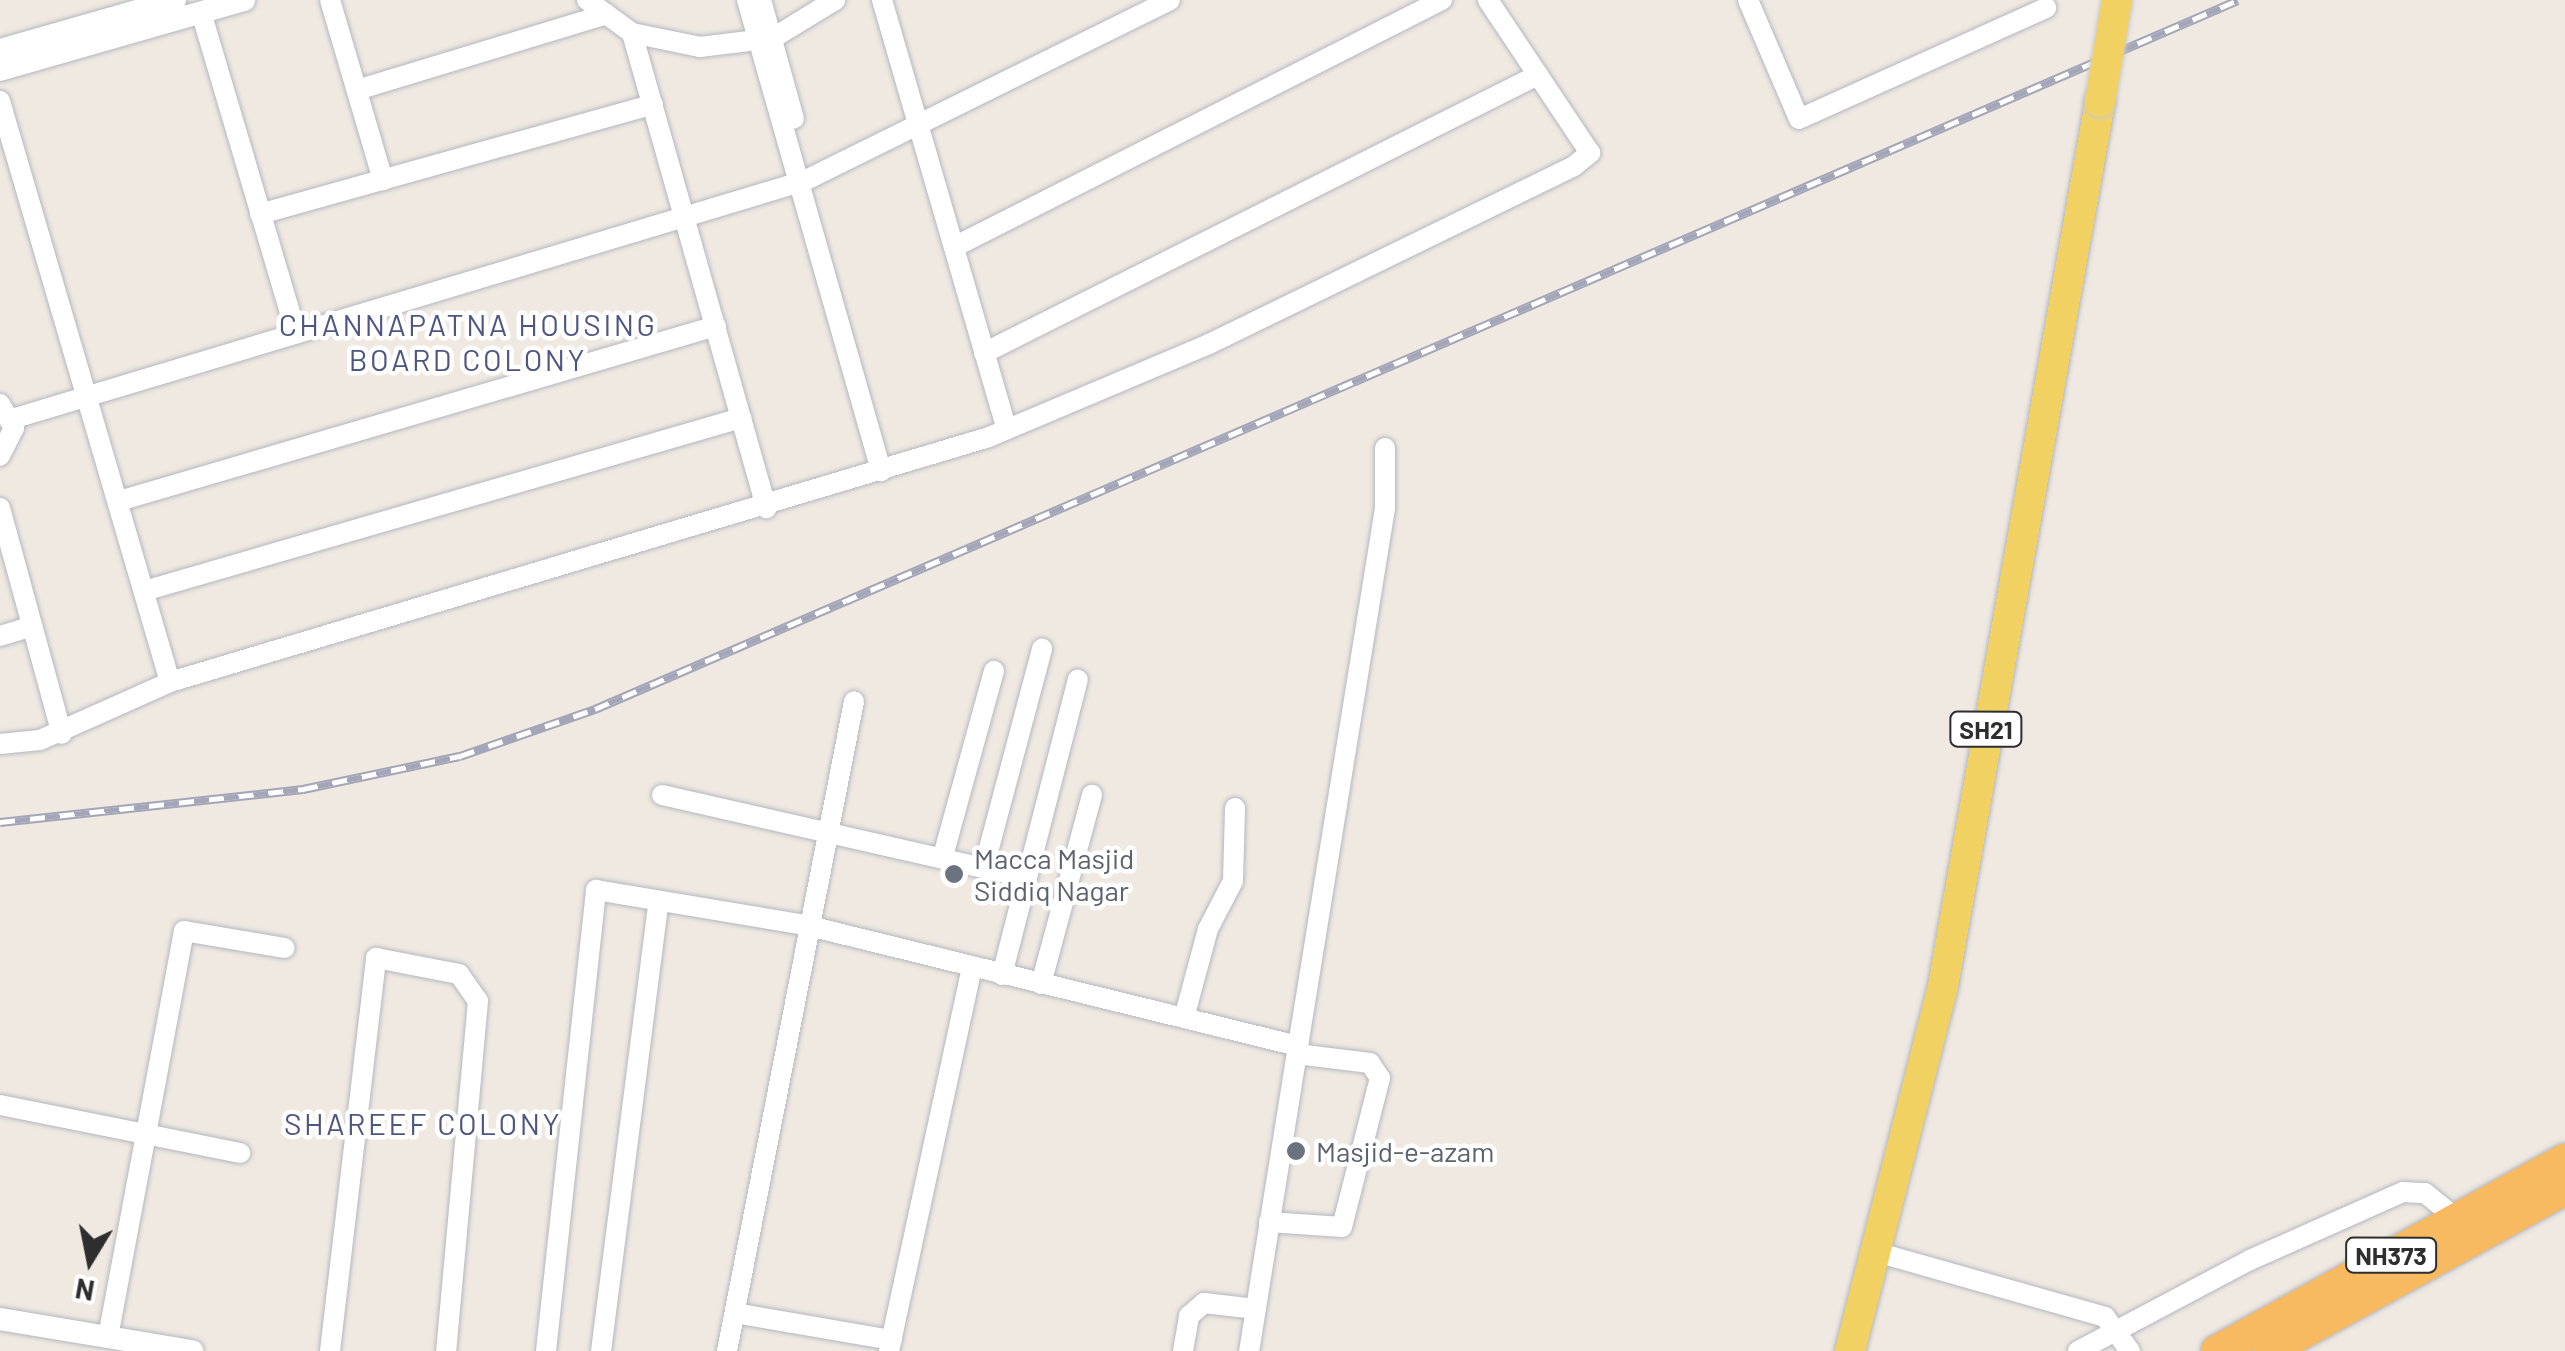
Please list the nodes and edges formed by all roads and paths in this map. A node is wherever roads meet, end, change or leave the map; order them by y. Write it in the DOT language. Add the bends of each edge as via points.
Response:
graph roads {
  1 [pos="175,0"];
  2 [pos="244,0"];
  3 [pos="330,0"];
  4 [pos="588,0"];
  5 [pos="746,0"];
  6 [pos="761,0"];
  7 [pos="835,0"];
  8 [pos="1170,0"];
  9 [pos="1442,0"];
  10 [pos="1488,0"];
  11 [pos="1748,0"];
  12 [pos="2117,0"];
  13 [pos="889,3"];
  14 [pos="2046,8"];
  15 [pos="201,12"];
  16 [pos="606,14"];
  17 [pos="632,33"];
  18 [pos="766,39"];
  19 [pos="0,50"];
  20 [pos="0,70"];
  21 [pos="1538,75"];
  22 [pos="356,90"];
  23 [pos="0,101"];
  24 [pos="653,104"];
  25 [pos="918,126"];
  26 [pos="383,180"];
  27 [pos="803,181"];
  28 [pos="260,214"];
  29 [pos="686,219"];
  30 [pos="954,248"];
  31 [pos="716,326"];
  32 [pos="296,333"];
  33 [pos="984,352"];
  34 [pos="88,393"];
  35 [pos="6,411"];
  36 [pos="742,418"];
  37 [pos="1007,429"];
  38 [pos="1385,448"];
  39 [pos="0,456"];
  40 [pos="887,469"];
  41 [pos="118,501"];
  42 [pos="0,508"];
  43 [pos="766,508"];
  44 [pos="4,539"];
  45 [pos="144,591"];
  46 [pos="32,626"];
  47 [pos="0,636"];
  48 [pos="1042,649"];
  49 [pos="994,670"];
  50 [pos="1078,680"];
  51 [pos="170,682"];
  52 [pos="854,701"];
  53 [pos="62,734"];
  54 [pos="0,744"];
  55 [pos="662,795"];
  56 [pos="1092,795"];
  57 [pos="1235,808"];
  58 [pos="826,830"];
  59 [pos="944,856"];
  60 [pos="984,867"];
  61 [pos="1022,877"];
  62 [pos="659,901"];
  63 [pos="804,925"];
  64 [pos="285,948"];
  65 [pos="972,968"];
  66 [pos="1002,975"];
  67 [pos="1041,984"];
  68 [pos="1184,1018"];
  69 [pos="1298,1050"];
  70 [pos="0,1104"];
  71 [pos="144,1138"];
  72 [pos="240,1153"];
  73 [pos="2565,1160"];
  74 [pos="2565,1189"];
  75 [pos="2457,1219"];
  76 [pos="1269,1222"];
  77 [pos="1876,1252"];
  78 [pos="1256,1309"];
  79 [pos="735,1313"];
  80 [pos="0,1320"];
  81 [pos="2118,1329"];
  82 [pos="108,1336"];
  83 [pos="890,1345"];
  84 [pos="192,1351"];
  85 [pos="330,1351"];
  86 [pos="446,1351"];
  87 [pos="546,1351"];
  88 [pos="601,1351"];
  89 [pos="727,1351"];
  90 [pos="1182,1351"];
  91 [pos="1249,1351"];
  92 [pos="1850,1351"];
  93 [pos="2078,1351"];
  94 [pos="2130,1351"];
  95 [pos="2217,1351"];
  96 [pos="2269,1351"];
  1 -- 19 [label="street"];
  2 -- 15 [label="street"];
  3 -- 22 [label="street"];
  4 -- 16 [label="street"];
  5 -- 18 [label="street"];
  6 -- 18 [label="street"];
  7 -- 18 [label="street"];
  8 -- 25 [label="street"];
  9 -- 30 [label="street"];
  10 -- 21 [label="street"];
  11 -- 14 [label="street" via="1798,120"];
  12 -- 77 [label="main road, SH21, bridge" via="1943,986"];
  13 -- 25 [label="street"];
  15 -- 20 [label="street"];
  15 -- 28 [label="street"];
  16 -- 17 [label="street"];
  16 -- 22 [label="street"];
  17 -- 18 [label="street" via="700,46"];
  17 -- 24 [label="street"];
  18 -- 27 [label="street"];
  21 -- 33 [label="street"];
  21 -- 37 [label="street" via="1590,152 1574,166 1207,345"];
  22 -- 26 [label="street"];
  23 -- 34 [label="street"];
  24 -- 26 [label="street"];
  24 -- 29 [label="street"];
  25 -- 27 [label="street"];
  25 -- 30 [label="street"];
  26 -- 28 [label="street"];
  27 -- 29 [label="street"];
  27 -- 40 [label="street"];
  28 -- 32 [label="street"];
  29 -- 31 [label="street"];
  29 -- 32 [label="street"];
  30 -- 33 [label="street"];
  31 -- 36 [label="street"];
  31 -- 41 [label="street"];
  32 -- 34 [label="street"];
  33 -- 37 [label="street"];
  34 -- 35 [label="street"];
  34 -- 41 [label="street"];
  35 -- 39 [label="street" via="13,437"];
  36 -- 43 [label="street"];
  36 -- 45 [label="street"];
  37 -- 40 [label="street"];
  38 -- 69 [label="street" via="1384,508"];
  40 -- 43 [label="street"];
  41 -- 45 [label="street"];
  42 -- 44 [label="street"];
  43 -- 51 [label="street"];
  44 -- 46 [label="street"];
  45 -- 51 [label="street"];
  46 -- 47 [label="street"];
  46 -- 53 [label="street"];
  48 -- 60 [label="street"];
  49 -- 59 [label="street"];
  50 -- 61 [label="street"];
  51 -- 53 [label="street"];
  52 -- 58 [label="street"];
  53 -- 54 [label="street"];
  55 -- 58 [label="street"];
  56 -- 67 [label="street"];
  57 -- 68 [label="street" via="1233,881 1208,928"];
  58 -- 59 [label="street"];
  58 -- 63 [label="street"];
  59 -- 60 [label="street"];
  60 -- 61 [label="street"];
  61 -- 66 [label="street"];
  62 -- 63 [label="street"];
  62 -- 87 [label="street" via="596,890"];
  62 -- 88 [label="street"];
  63 -- 65 [label="street"];
  63 -- 79 [label="street"];
  64 -- 71 [label="street" via="184,931"];
  65 -- 66 [label="street"];
  65 -- 83 [label="street"];
  66 -- 67 [label="street"];
  67 -- 68 [label="street"];
  68 -- 69 [label="street"];
  69 -- 76 [label="street"];
  69 -- 76 [label="street" via="1370,1063 1380,1078 1342,1227"];
  70 -- 71 [label="street"];
  71 -- 72 [label="street"];
  71 -- 82 [label="street"];
  73 -- 75 [label="highway, NH373"];
  74 -- 96 [label="highway, NH373"];
  75 -- 81 [label="street" via="2425,1193 2403,1192"];
  75 -- 95 [label="highway, NH373"];
  76 -- 78 [label="street"];
  77 -- 81 [label="street" via="2105,1318"];
  77 -- 92 [label="main road, SH21"];
  78 -- 90 [label="street" via="1204,1303 1189,1316"];
  78 -- 91 [label="street"];
  79 -- 83 [label="street"];
  79 -- 89 [label="street"];
  80 -- 82 [label="street"];
  81 -- 93 [label="street"];
  81 -- 94 [label="street"];
  82 -- 84 [label="street"];
  85 -- 86 [label="street" via="376,958 459,974 478,1001"];
}
